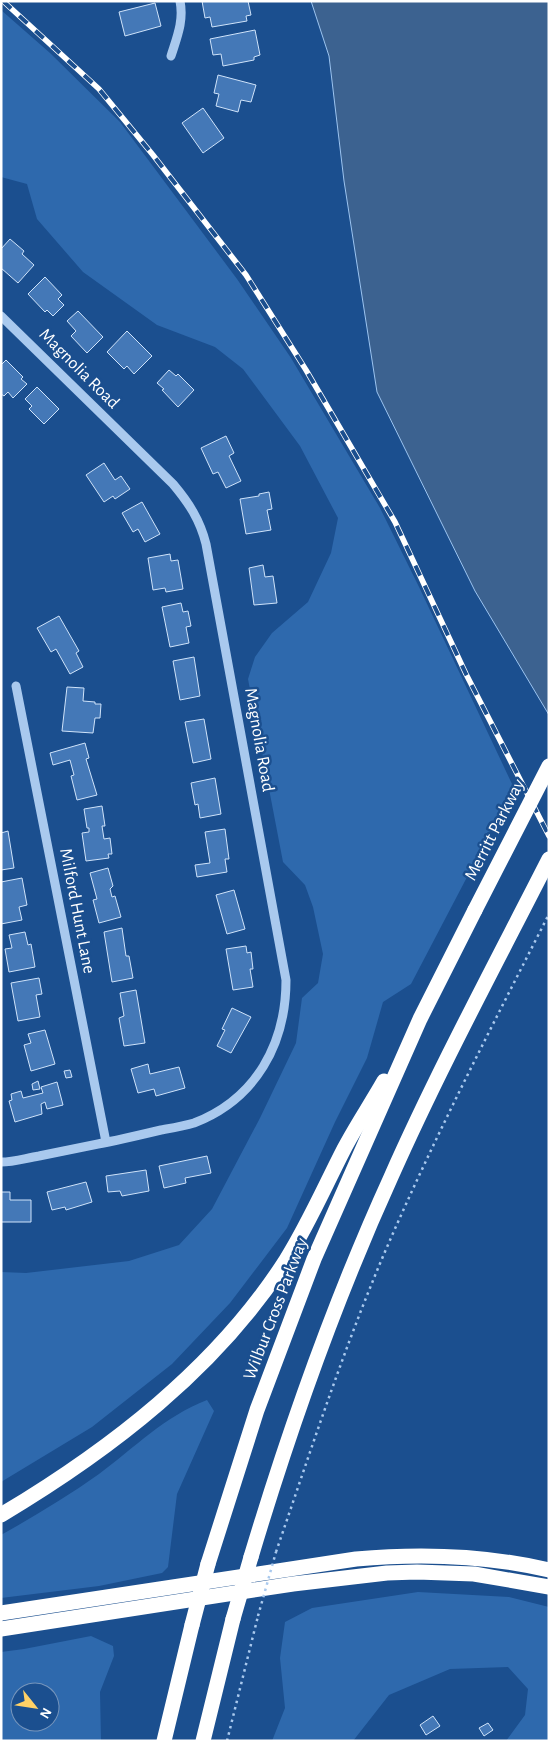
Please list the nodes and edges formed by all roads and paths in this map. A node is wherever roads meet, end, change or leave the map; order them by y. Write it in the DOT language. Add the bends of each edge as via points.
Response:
graph roads {
  1 [pos="180,1"];
  2 [pos="171,56"];
  3 [pos="1,316"];
  4 [pos="16,686"];
  5 [pos="549,766"];
  6 [pos="549,859"];
  7 [pos="475,910"];
  8 [pos="549,914"];
  9 [pos="420,1019"];
  10 [pos="106,1142"];
  11 [pos="1,1162"];
  12 [pos="1,1516"];
  13 [pos="549,1570"];
  14 [pos="549,1587"];
  15 [pos="1,1614"];
  16 [pos="1,1629"];
  17 [pos="164,1741"];
  18 [pos="203,1741"];
  19 [pos="227,1741"];
  1 -- 2 [label="street" via="181,26"];
  3 -- 10 [label="street, Magnolia Road" via="173,484 195,512 202,528 286,980 278,1038 262,1069 239,1097 192,1123"];
  4 -- 10 [label="street, Milford Hunt Lane"];
  5 -- 7 [label="highway, Merritt Parkway, bridge"];
  6 -- 18 [label="highway, bridge" via="413,1129 348,1277 293,1422 233,1619"];
  7 -- 9 [label="highway, Wilbur Cross Parkway"];
  8 -- 19 [label="path, bridge" via="439,1133 387,1248 327,1401 276,1552"];
  9 -- 12 [label="highway" via="345,1147 286,1259 232,1330 184,1380 145,1414 76,1467"];
  9 -- 17 [label="highway, Wilbur Cross Parkway, bridge" via="294,1309 254,1419 208,1564"];
  10 -- 11 [label="street, Magnolia Road"];
  13 -- 15 [label="highway" via="476,1558 386,1556"];
  14 -- 16 [label="highway" via="474,1574 387,1573"];
}
